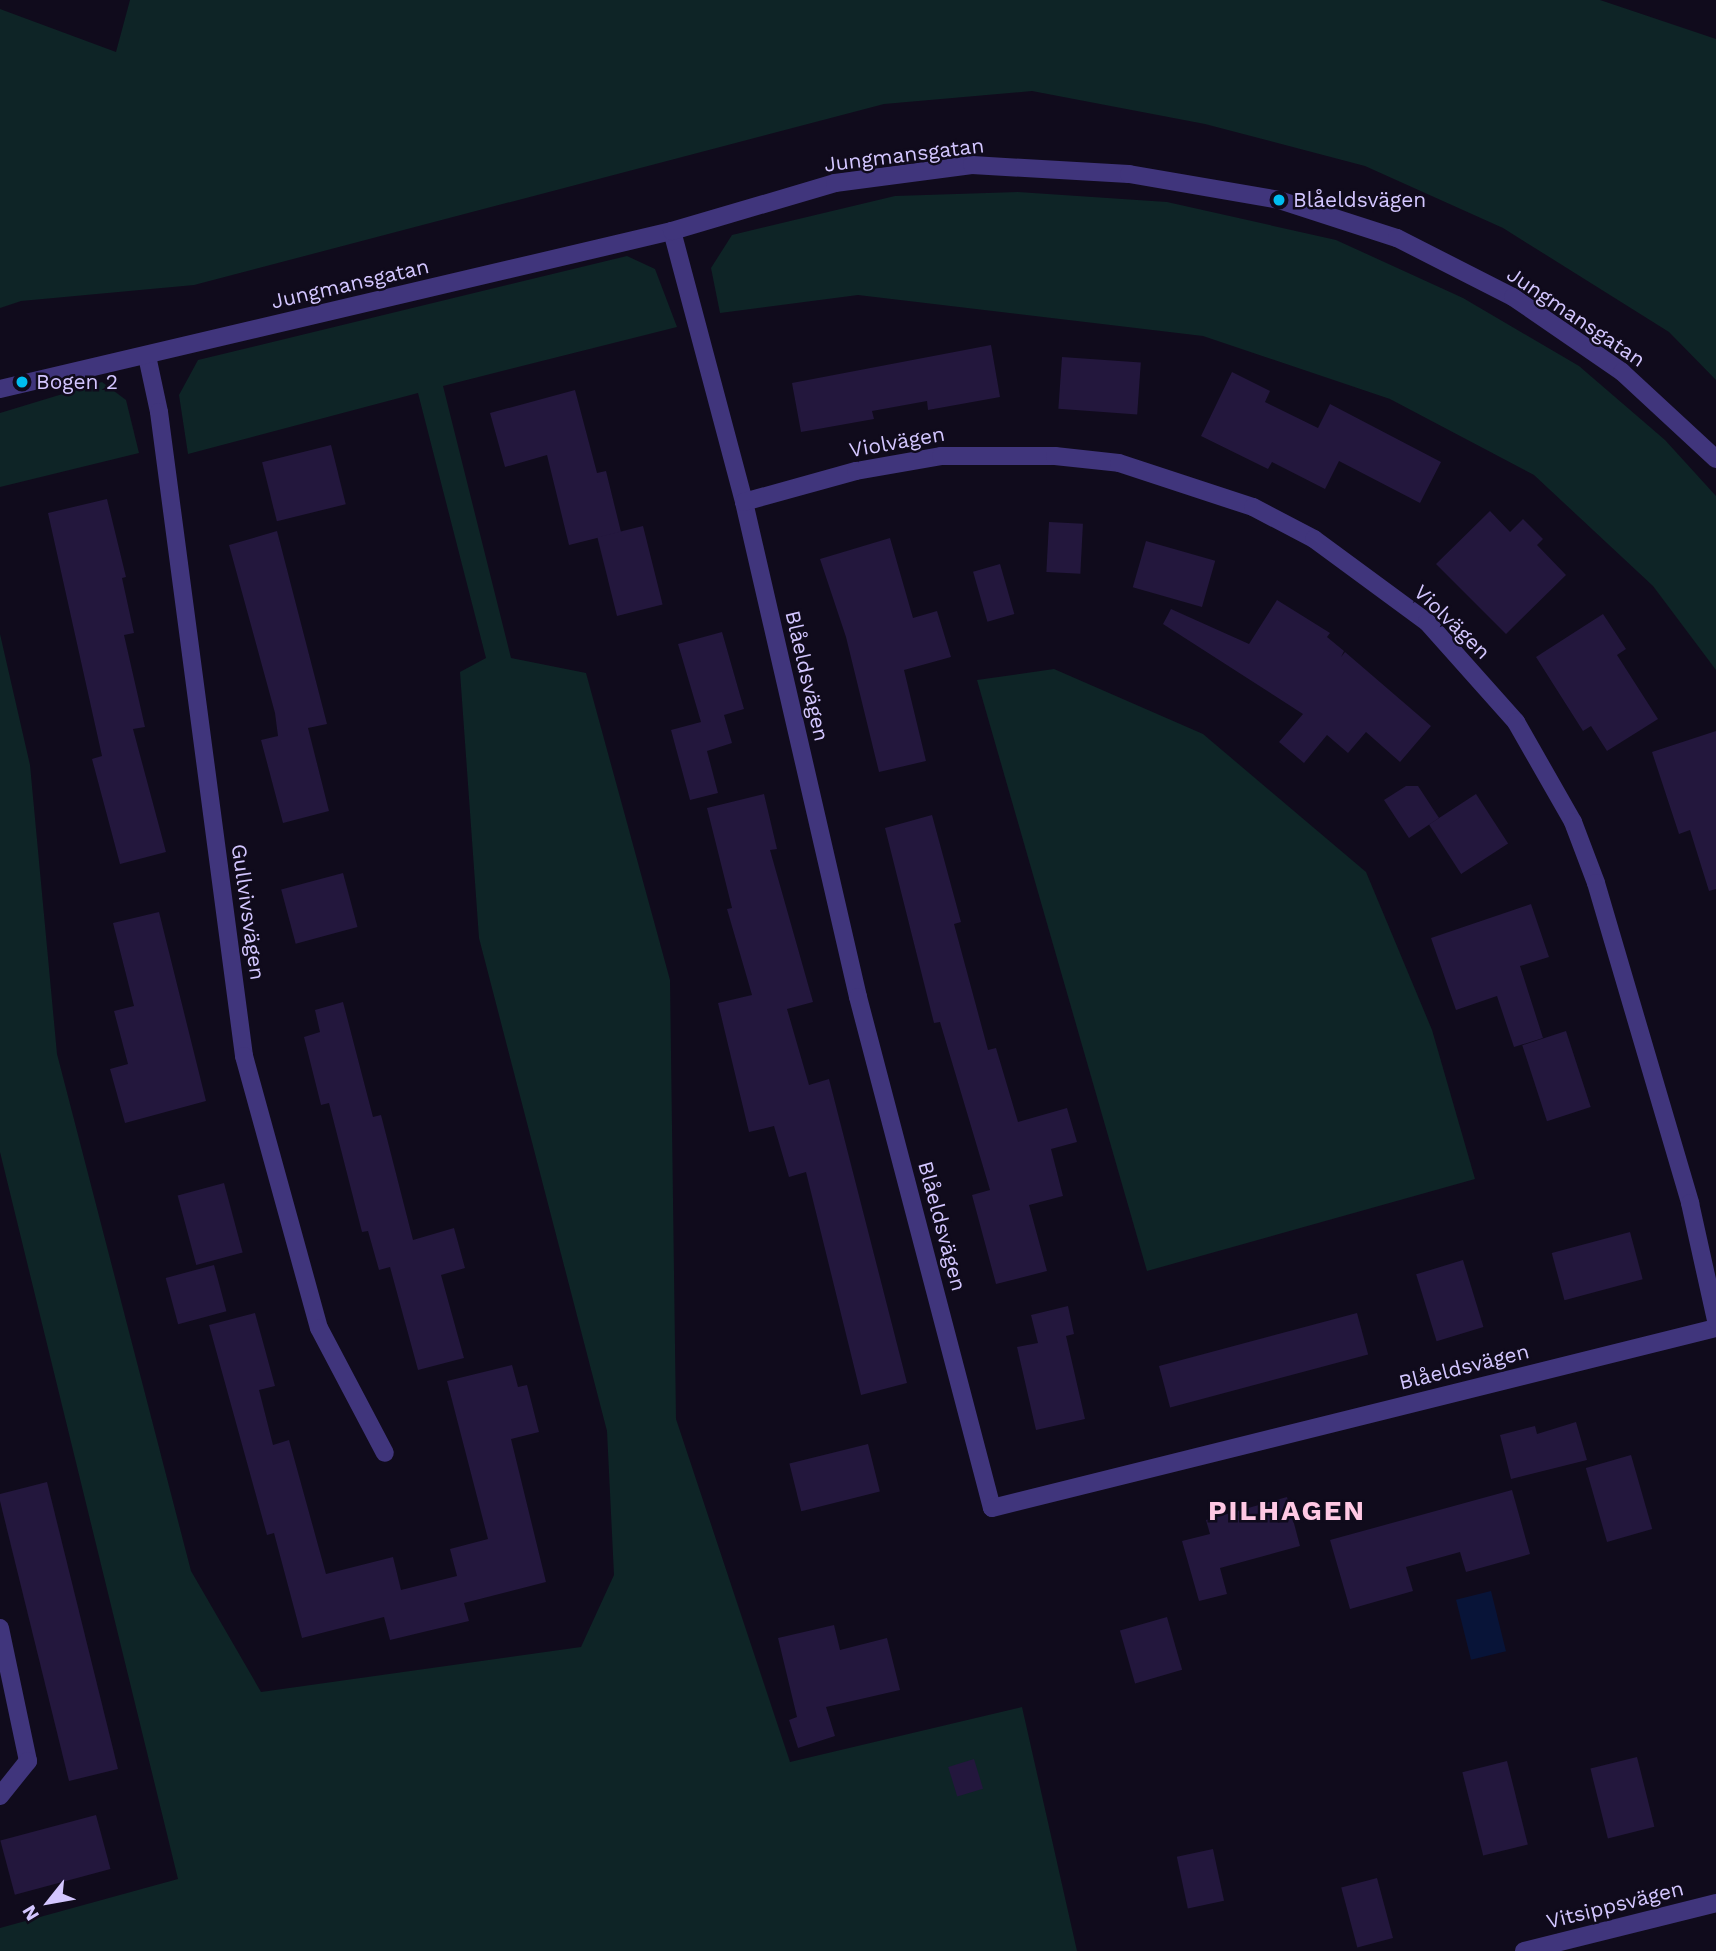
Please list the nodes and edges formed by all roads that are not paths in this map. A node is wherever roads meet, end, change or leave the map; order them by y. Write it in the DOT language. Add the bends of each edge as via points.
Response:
graph roads {
  1 [pos="672,231"];
  2 [pos="147,356"];
  3 [pos="0,389"];
  4 [pos="1716,459"];
  5 [pos="744,502"];
  6 [pos="1716,1320"];
  7 [pos="1716,1328"];
  8 [pos="385,1453"];
  9 [pos="0,1628"];
  10 [pos="0,1796"];
  11 [pos="1716,1903"];
  12 [pos="1524,1951"];
  1 -- 2 [label="street, Jungmansgatan"];
  1 -- 4 [label="street, Jungmansgatan" via="835,183 972,165 1129,174 1279,200 1397,238 1513,297 1622,372"];
  1 -- 5 [label="street, Blåeldsvägen"];
  2 -- 3 [label="street, Jungmansgatan"];
  2 -- 8 [label="street, Gullvivsvägen" via="159,412 244,1056 319,1328"];
  5 -- 6 [label="street, Violvägen" via="856,471 941,456 1055,456 1119,464 1185,482 1265,513 1314,539 1427,622 1516,722 1573,822 1596,883 1690,1203"];
  5 -- 7 [label="street, Blåeldsvägen" via="858,997 992,1508"];
  9 -- 10 [label="street" via="28,1761 6,1795"];
  11 -- 12 [label="street, Vitsippsvägen"];
}
